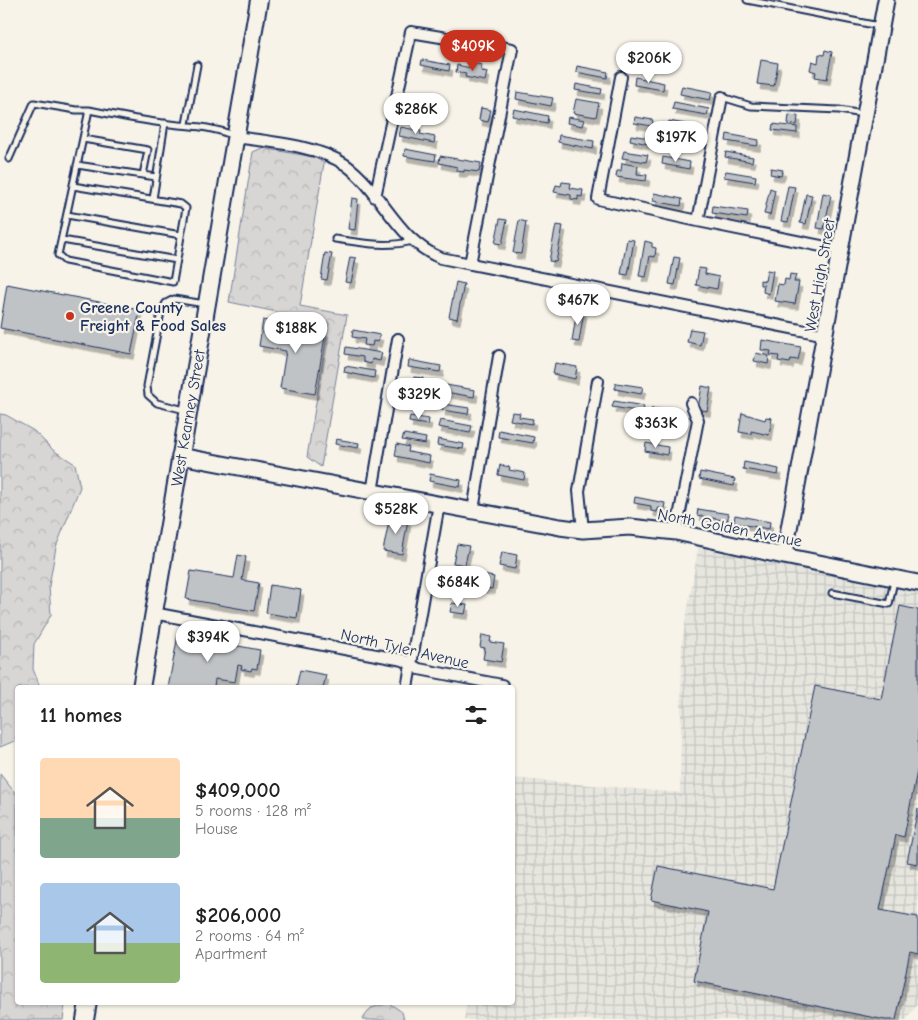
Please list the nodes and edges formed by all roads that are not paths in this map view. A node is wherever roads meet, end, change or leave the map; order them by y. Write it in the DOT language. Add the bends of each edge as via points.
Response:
graph roads {
  1 [pos="259,0"];
  2 [pos="747,0"];
  3 [pos="886,0"];
  4 [pos="882,26"];
  5 [pos="197,65"];
  6 [pos="621,77"];
  7 [pos="722,97"];
  8 [pos="89,110"];
  9 [pos="866,114"];
  10 [pos="165,124"];
  11 [pos="186,124"];
  12 [pos="235,137"];
  13 [pos="83,138"];
  14 [pos="9,159"];
  15 [pos="78,165"];
  16 [pos="143,175"];
  17 [pos="156,178"];
  18 [pos="73,186"];
  19 [pos="375,197"];
  20 [pos="153,199"];
  21 [pos="67,215"];
  22 [pos="698,221"];
  23 [pos="181,235"];
  24 [pos="335,239"];
  25 [pos="62,240"];
  26 [pos="413,242"];
  27 [pos="841,250"];
  28 [pos="177,260"];
  29 [pos="470,264"];
  30 [pos="206,304"];
  31 [pos="826,334"];
  32 [pos="398,339"];
  33 [pos="499,356"];
  34 [pos="598,381"];
  35 [pos="691,403"];
  36 [pos="188,410"];
  37 [pos="180,456"];
  38 [pos="372,492"];
  39 [pos="439,504"];
  40 [pos="472,510"];
  41 [pos="583,530"];
  42 [pos="676,532"];
  43 [pos="784,556"];
  44 [pos="894,578"];
  45 [pos="918,583"];
  46 [pos="832,592"];
  47 [pos="154,613"];
  48 [pos="411,665"];
  49 [pos="142,685"];
  50 [pos="408,685"];
  51 [pos="502,685"];
  52 [pos="88,1005"];
  53 [pos="85,1020"];
  1 -- 12 [label="main road, West Kearney Street"];
  2 -- 4 [label="lane"];
  3 -- 4 [label="street, West High Street"];
  4 -- 9 [label="street, West High Street"];
  5 -- 11 [label="lane"];
  6 -- 22 [label="street" via="598,199"];
  7 -- 9 [label="lane" via="751,106"];
  7 -- 22 [label="street"];
  8 -- 10 [label="lane"];
  8 -- 13 [label="lane"];
  8 -- 14 [label="lane" via="34,103"];
  9 -- 27 [label="street, West High Street"];
  10 -- 11 [label="lane"];
  10 -- 17 [label="lane"];
  11 -- 12 [label="lane" via="220,130"];
  12 -- 19 [label="street" via="313,150 330,156 352,171"];
  12 -- 30 [label="main road, West Kearney Street"];
  13 -- 15 [label="lane"];
  13 -- 16 [label="lane" via="148,150"];
  15 -- 16 [label="lane"];
  15 -- 18 [label="lane"];
  16 -- 17 [label="lane"];
  17 -- 20 [label="lane"];
  18 -- 20 [label="lane"];
  18 -- 21 [label="lane"];
  19 -- 26 [label="street"];
  19 -- 29 [label="street" via="411,32 512,49"];
  20 -- 23 [label="lane" via="181,204 186,208"];
  21 -- 23 [label="lane"];
  21 -- 25 [label="lane"];
  22 -- 27 [label="street"];
  23 -- 28 [label="lane"];
  24 -- 26 [label="lane" via="384,246"];
  25 -- 28 [label="lane"];
  25 -- 28 [label="lane" via="58,254 65,261 173,282"];
  26 -- 29 [label="street" via="433,255"];
  27 -- 31 [label="street, West High Street"];
  29 -- 31 [label="street"];
  30 -- 36 [label="main road, West Kearney Street"];
  30 -- 36 [label="lane" via="174,299 166,303 148,386 148,395 157,403"];
  31 -- 43 [label="street, West High Street"];
  32 -- 38 [label="street"];
  33 -- 40 [label="street"];
  34 -- 41 [label="street" via="579,491"];
  35 -- 42 [label="street" via="698,420"];
  36 -- 37 [label="main road, West Kearney Street"];
  37 -- 38 [label="street, North Golden Avenue"];
  37 -- 47 [label="main road, West Kearney Street"];
  38 -- 39 [label="street, North Golden Avenue"];
  39 -- 40 [label="street, North Golden Avenue"];
  39 -- 48 [label="street"];
  40 -- 41 [label="street, North Golden Avenue"];
  41 -- 42 [label="street, North Golden Avenue" via="630,527"];
  42 -- 43 [label="street, North Golden Avenue"];
  43 -- 44 [label="street, North Golden Avenue"];
  44 -- 45 [label="street, North Golden Avenue"];
  44 -- 46 [label="lane" via="889,604"];
  47 -- 48 [label="street, North Tyler Avenue" via="403,660"];
  47 -- 49 [label="main road, West Kearney Street"];
  48 -- 50 [label="street"];
  48 -- 51 [label="street, North Tyler Avenue"];
  52 -- 53 [label="main road"];
}
